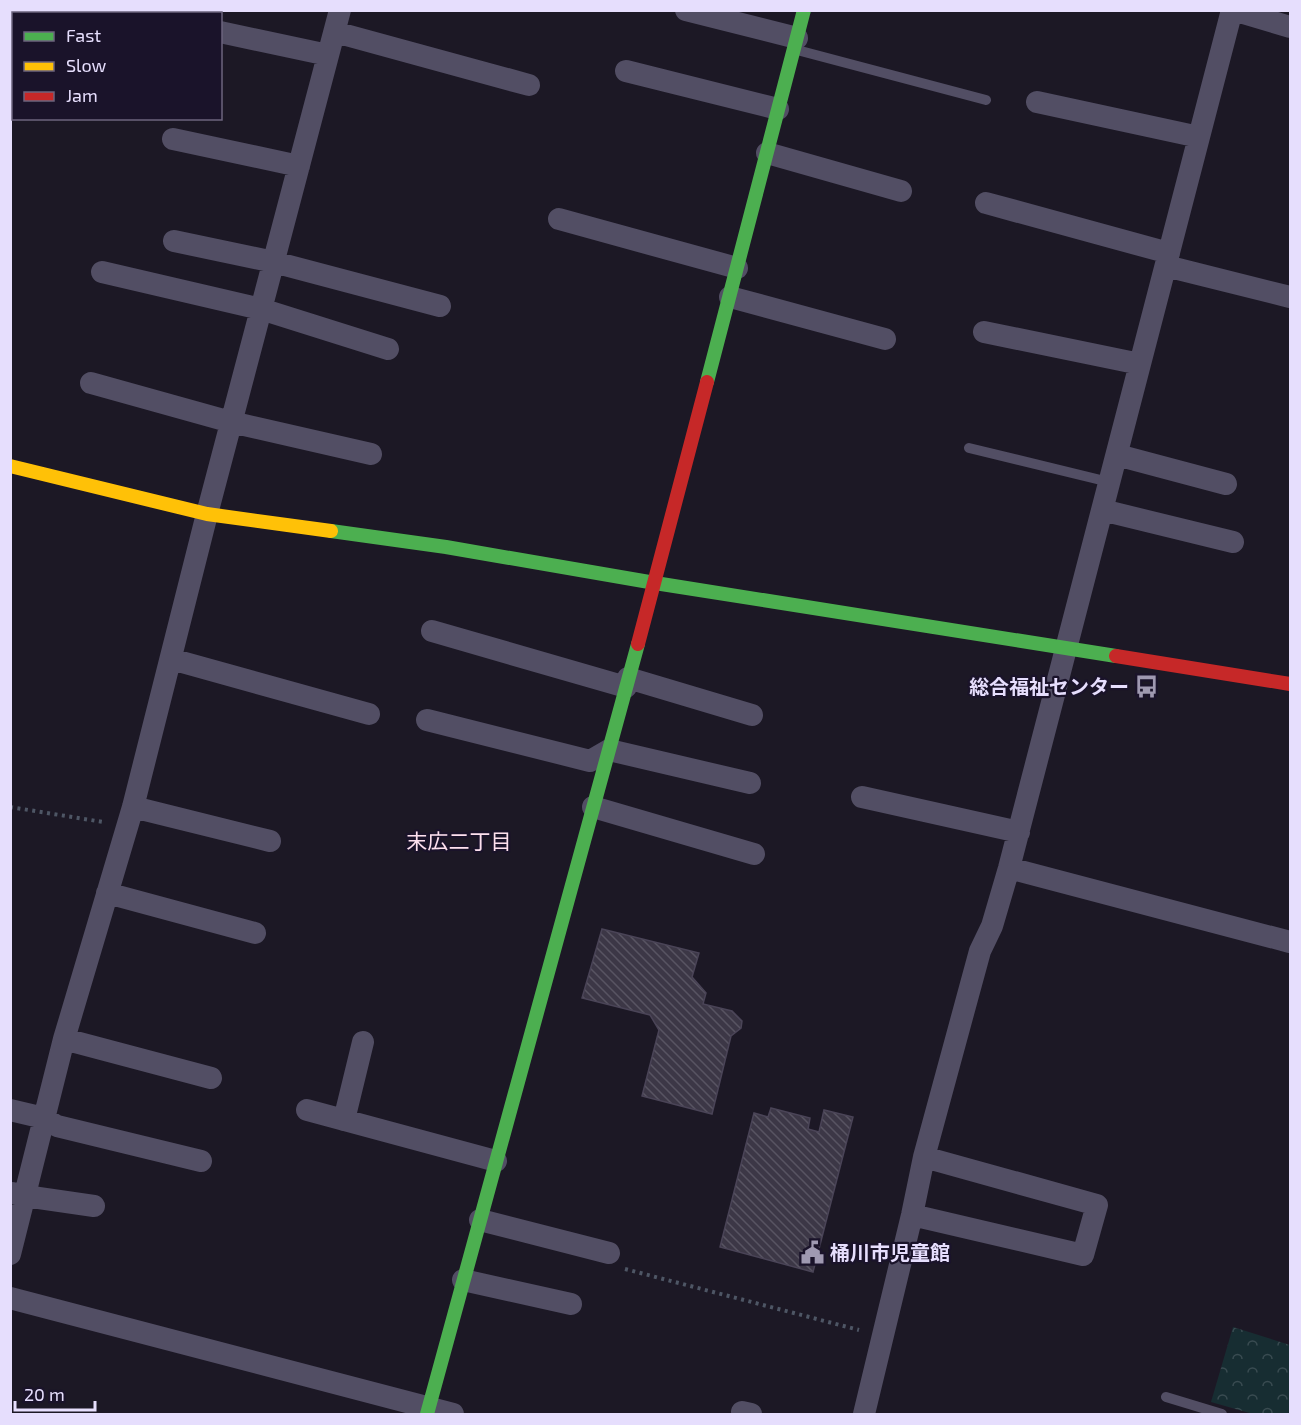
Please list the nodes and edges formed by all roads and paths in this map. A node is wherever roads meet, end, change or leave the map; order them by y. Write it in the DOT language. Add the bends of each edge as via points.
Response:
graph roads {
  1 [pos="686,10"];
  2 [pos="804,10"];
  3 [pos="1232,10"];
  4 [pos="338,21"];
  5 [pos="1290,27"];
  6 [pos="222,32"];
  7 [pos="795,43"];
  8 [pos="328,55"];
  9 [pos="626,71"];
  10 [pos="529,85"];
  11 [pos="986,100"];
  12 [pos="1037,102"];
  13 [pos="778,109"];
  14 [pos="1199,137"];
  15 [pos="172,139"];
  16 [pos="767,153"];
  17 [pos="299,166"];
  18 [pos="901,191"];
  19 [pos="986,203"];
  20 [pos="559,219"];
  21 [pos="174,240"];
  22 [pos="1167,260"];
  23 [pos="274,262"];
  24 [pos="737,268"];
  25 [pos="102,272"];
  26 [pos="730,297"];
  27 [pos="1290,297"];
  28 [pos="440,306"];
  29 [pos="261,309"];
  30 [pos="984,332"];
  31 [pos="885,339"];
  32 [pos="388,349"];
  33 [pos="1140,364"];
  34 [pos="91,383"];
  35 [pos="231,422"];
  36 [pos="969,448"];
  37 [pos="371,454"];
  38 [pos="1117,454"];
  39 [pos="10,466"];
  40 [pos="1109,482"];
  41 [pos="1226,484"];
  42 [pos="1102,510"];
  43 [pos="207,514"];
  44 [pos="1233,542"];
  45 [pos="656,583"];
  46 [pos="432,631"];
  47 [pos="1066,648"];
  48 [pos="171,659"];
  49 [pos="627,682"];
  50 [pos="1290,684"];
  51 [pos="369,714"];
  52 [pos="752,715"];
  53 [pos="426,720"];
  54 [pos="609,750"];
  55 [pos="750,783"];
  56 [pos="862,797"];
  57 [pos="10,807"];
  58 [pos="593,807"];
  59 [pos="130,816"];
  60 [pos="1019,832"];
  61 [pos="270,841"];
  62 [pos="754,854"];
  63 [pos="1009,868"];
  64 [pos="107,893"];
  65 [pos="255,933"];
  66 [pos="1290,942"];
  67 [pos="64,1039"];
  68 [pos="363,1042"];
  69 [pos="211,1078"];
  70 [pos="10,1110"];
  71 [pos="307,1110"];
  72 [pos="45,1118"];
  73 [pos="344,1120"];
  74 [pos="924,1157"];
  75 [pos="201,1161"];
  76 [pos="496,1161"];
  77 [pos="18,1194"];
  78 [pos="94,1206"];
  79 [pos="912,1215"];
  80 [pos="480,1220"];
  81 [pos="609,1253"];
  82 [pos="10,1254"];
  83 [pos="625,1269"];
  84 [pos="463,1280"];
  85 [pos="10,1298"];
  86 [pos="571,1304"];
  87 [pos="882,1336"];
  88 [pos="1166,1397"];
  89 [pos="428,1411"];
  90 [pos="453,1414"];
  91 [pos="864,1414"];
  92 [pos="1222,1414"];
  1 -- 7 [label="street"];
  2 -- 7 [label="street"];
  3 -- 5 [label="street"];
  3 -- 14 [label="street"];
  4 -- 8 [label="street"];
  4 -- 10 [label="street"];
  6 -- 8 [label="street"];
  7 -- 11 [label="lane"];
  7 -- 13 [label="street"];
  8 -- 17 [label="street"];
  9 -- 13 [label="street"];
  12 -- 14 [label="street"];
  13 -- 16 [label="street"];
  14 -- 22 [label="street"];
  15 -- 17 [label="street"];
  16 -- 18 [label="street"];
  16 -- 24 [label="street"];
  17 -- 23 [label="street"];
  19 -- 22 [label="street"];
  20 -- 24 [label="street"];
  21 -- 23 [label="street"];
  22 -- 27 [label="street"];
  22 -- 33 [label="street"];
  23 -- 28 [label="street"];
  23 -- 29 [label="street"];
  24 -- 26 [label="street"];
  25 -- 29 [label="street"];
  26 -- 31 [label="street"];
  26 -- 45 [label="street"];
  29 -- 32 [label="street"];
  29 -- 35 [label="street"];
  30 -- 33 [label="street"];
  33 -- 38 [label="street"];
  34 -- 35 [label="street"];
  35 -- 37 [label="street"];
  35 -- 43 [label="street"];
  36 -- 40 [label="lane"];
  38 -- 40 [label="street"];
  38 -- 41 [label="street"];
  39 -- 43 [label="street"];
  40 -- 42 [label="street"];
  42 -- 44 [label="street"];
  42 -- 47 [label="street"];
  43 -- 45 [label="street" via="446,547"];
  43 -- 48 [label="street"];
  45 -- 47 [label="street"];
  45 -- 49 [label="street"];
  46 -- 49 [label="street"];
  47 -- 50 [label="street"];
  47 -- 60 [label="street"];
  48 -- 51 [label="street"];
  48 -- 59 [label="street"];
  49 -- 52 [label="street"];
  49 -- 54 [label="street"];
  53 -- 54 [label="street" via="590,761"];
  54 -- 55 [label="street"];
  54 -- 58 [label="street"];
  56 -- 60 [label="street"];
  57 -- 59 [label="path"];
  58 -- 62 [label="street"];
  58 -- 76 [label="street"];
  59 -- 61 [label="street"];
  59 -- 64 [label="street"];
  60 -- 63 [label="street"];
  63 -- 66 [label="street"];
  63 -- 74 [label="street" via="992,926 980,951"];
  64 -- 65 [label="street"];
  64 -- 67 [label="street"];
  67 -- 69 [label="street"];
  67 -- 72 [label="street"];
  68 -- 73 [label="street"];
  70 -- 72 [label="street"];
  71 -- 73 [label="street"];
  72 -- 75 [label="street" via="57,1126"];
  72 -- 77 [label="street"];
  73 -- 76 [label="street"];
  74 -- 79 [label="street"];
  74 -- 79 [label="street" via="1097,1205 1083,1255"];
  76 -- 80 [label="street"];
  77 -- 78 [label="street"];
  77 -- 82 [label="street"];
  79 -- 87 [label="street"];
  80 -- 81 [label="street"];
  80 -- 84 [label="street"];
  83 -- 87 [label="path"];
  84 -- 86 [label="street"];
  84 -- 89 [label="street"];
  85 -- 89 [label="street"];
  87 -- 91 [label="street"];
  88 -- 92 [label="lane"];
  89 -- 90 [label="street"];
}
